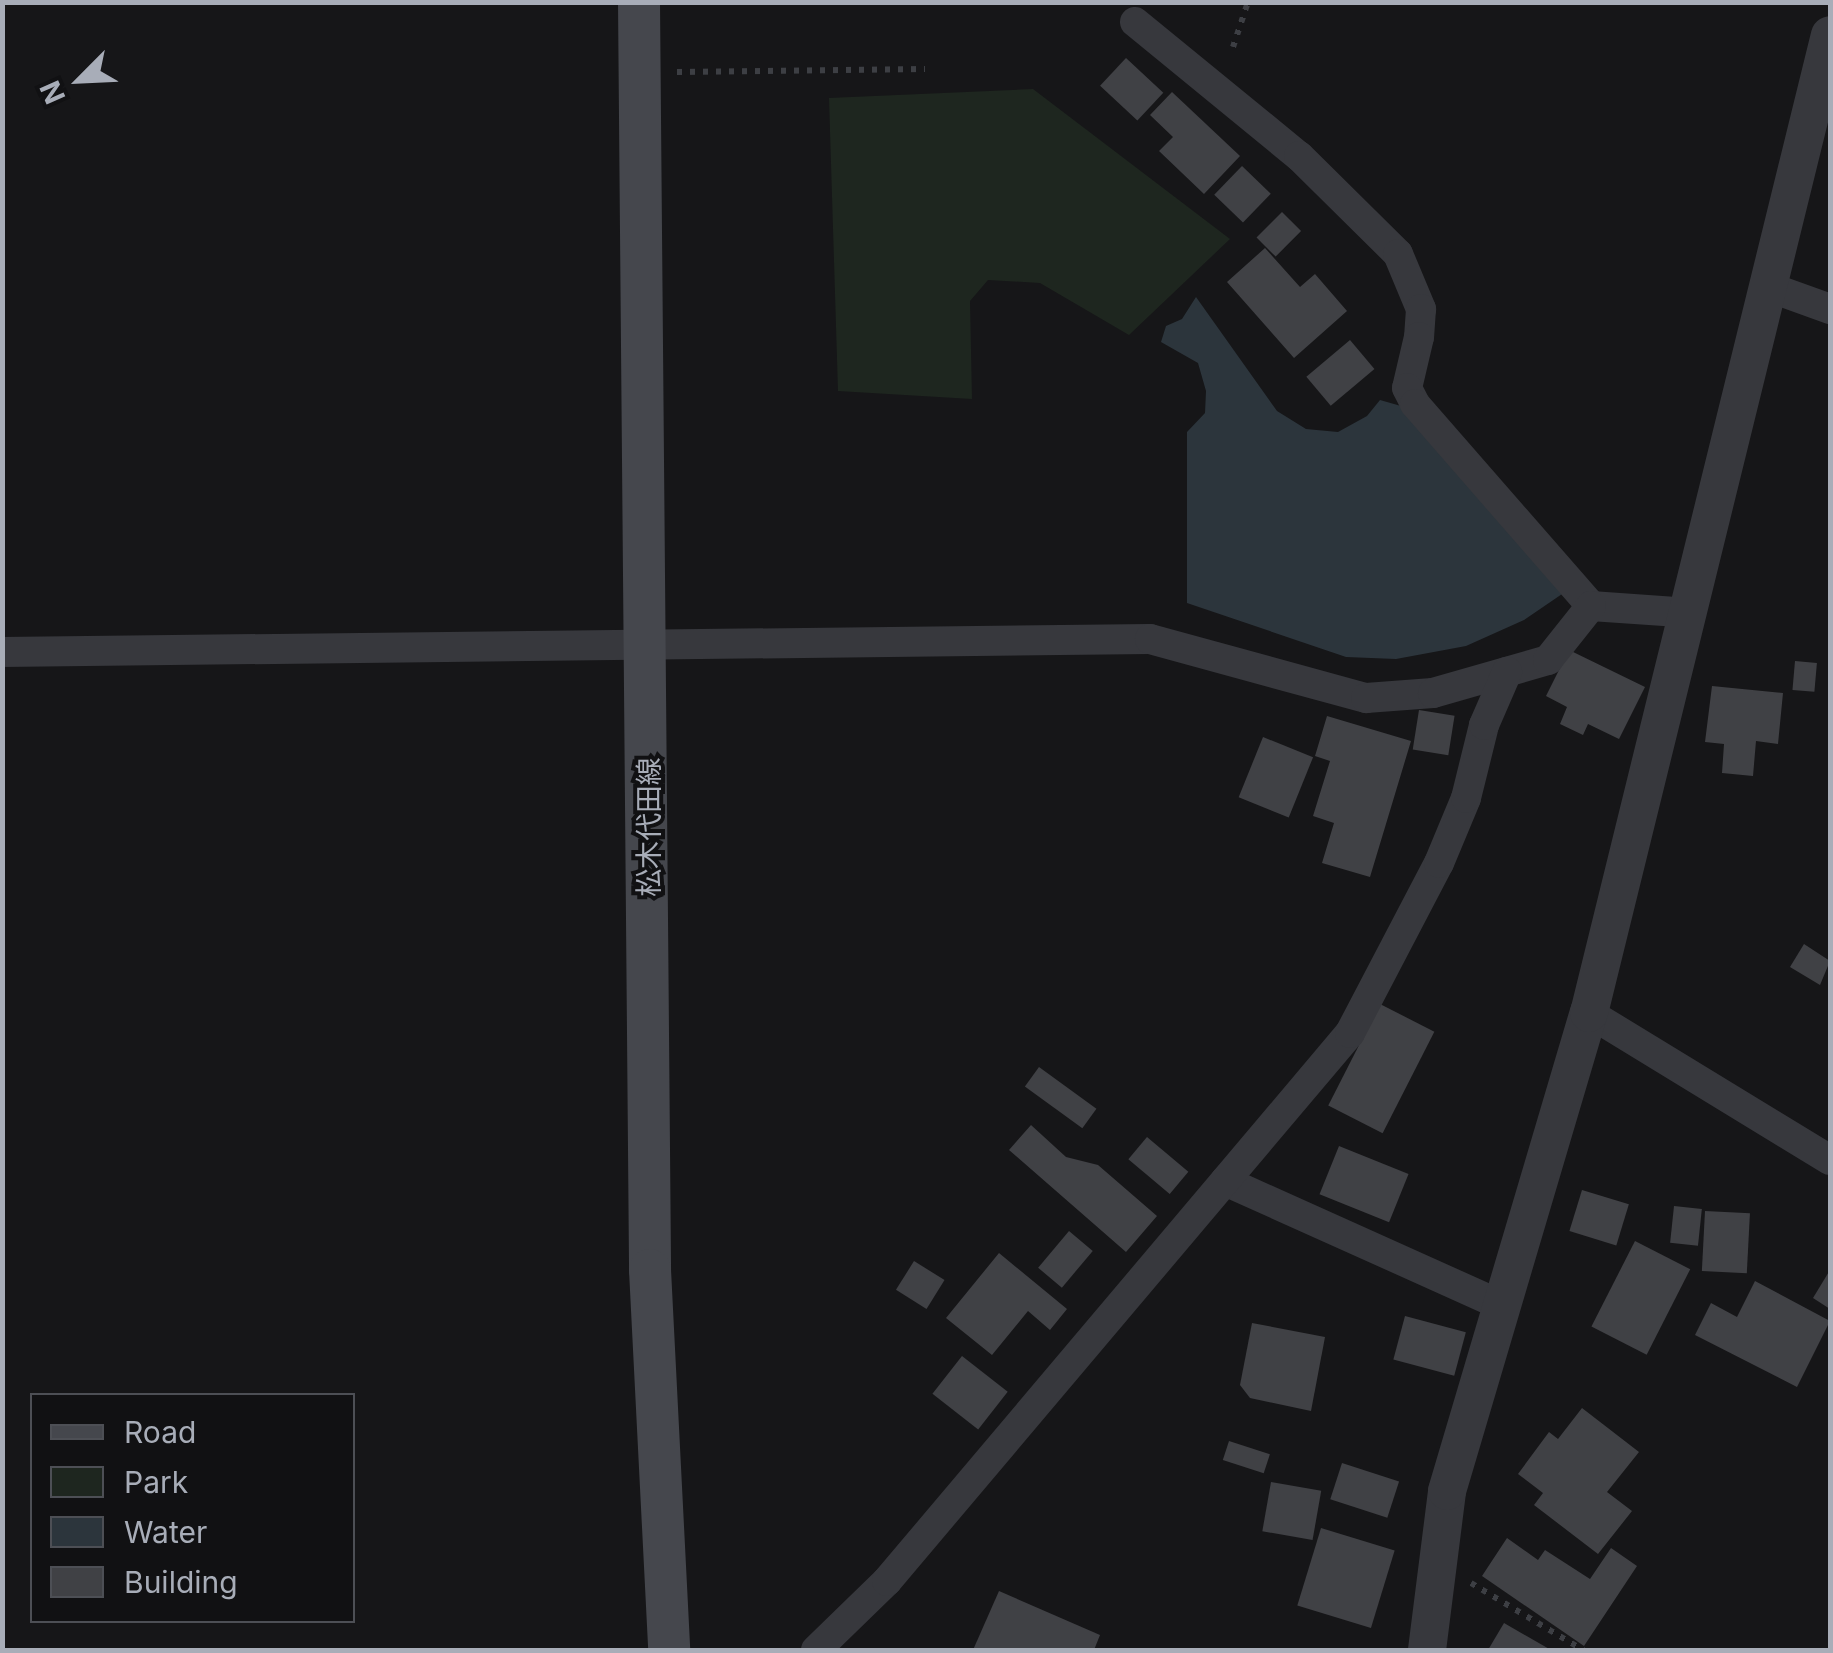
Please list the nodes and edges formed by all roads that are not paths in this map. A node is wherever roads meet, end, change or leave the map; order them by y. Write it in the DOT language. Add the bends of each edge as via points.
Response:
graph roads {
  1 [pos="639,2"];
  2 [pos="1135,22"];
  3 [pos="1830,35"];
  4 [pos="1770,287"];
  5 [pos="1830,309"];
  6 [pos="1592,606"];
  7 [pos="1690,613"];
  8 [pos="648,647"];
  9 [pos="2,652"];
  10 [pos="1507,672"];
  11 [pos="1589,1013"];
  12 [pos="1830,1160"];
  13 [pos="1224,1181"];
  14 [pos="1502,1304"];
  15 [pos="669,1650"];
  16 [pos="816,1650"];
  17 [pos="1427,1650"];
  1 -- 8 [label="main road, 松木代田線"];
  2 -- 6 [label="street" via="1299,156 1398,254 1420,310 1407,388 1415,404"];
  3 -- 4 [label="street"];
  4 -- 5 [label="street"];
  4 -- 7 [label="street"];
  6 -- 7 [label="street"];
  6 -- 10 [label="street" via="1548,660"];
  7 -- 11 [label="street"];
  8 -- 9 [label="street"];
  8 -- 10 [label="street" via="1150,639 1366,698 1433,693"];
  8 -- 15 [label="main road, 松木代田線" via="650,1270"];
  10 -- 13 [label="street" via="1439,863 1350,1033"];
  11 -- 12 [label="street"];
  11 -- 14 [label="street"];
  13 -- 14 [label="street"];
  13 -- 16 [label="street" via="887,1581"];
  14 -- 17 [label="street" via="1447,1491"];
}
